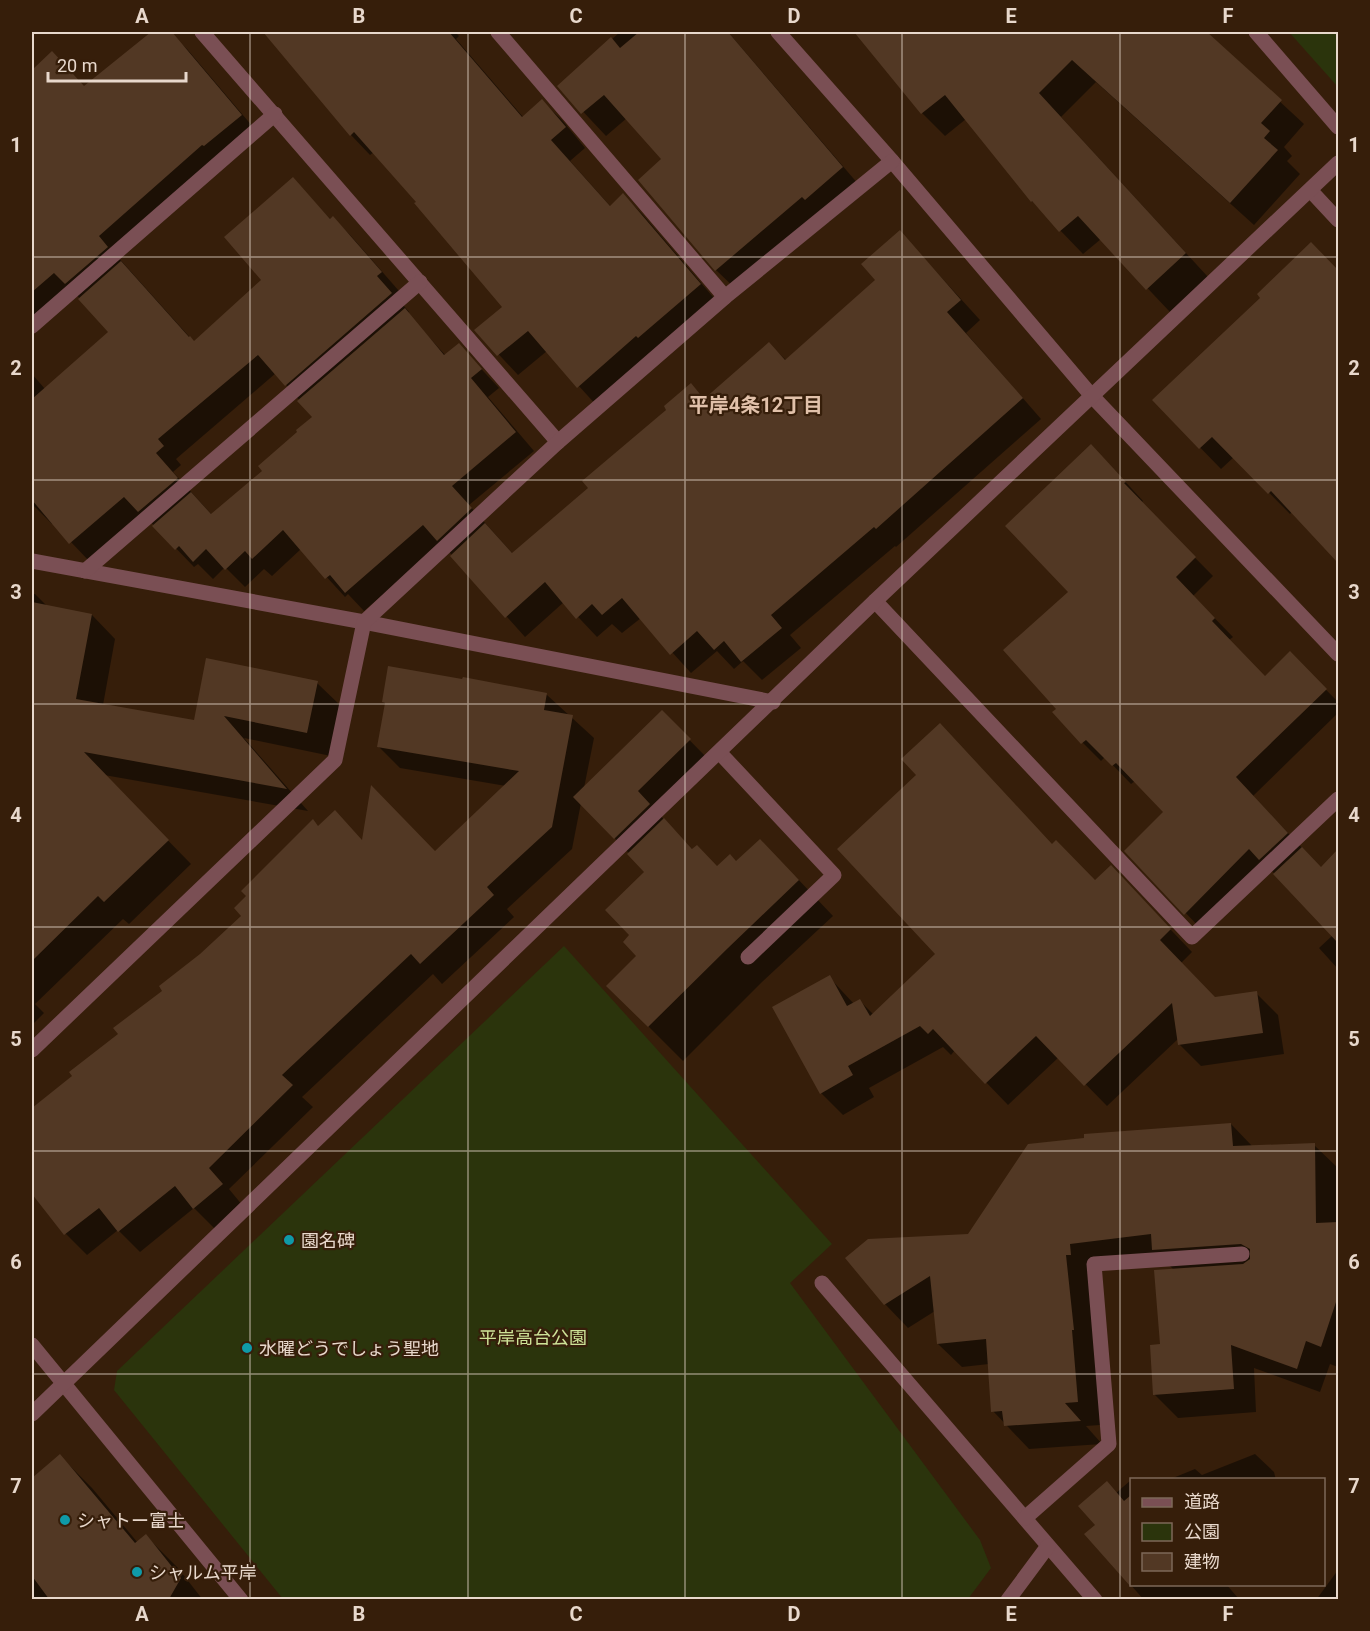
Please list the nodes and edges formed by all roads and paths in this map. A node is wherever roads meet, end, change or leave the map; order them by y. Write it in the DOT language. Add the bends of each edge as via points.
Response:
graph roads {
  1 [pos="202,32"];
  2 [pos="498,32"];
  3 [pos="778,32"];
  4 [pos="1256,32"];
  5 [pos="275,114"];
  6 [pos="1338,127"];
  7 [pos="892,161"];
  8 [pos="1338,164"];
  9 [pos="1311,191"];
  10 [pos="1338,220"];
  11 [pos="420,282"];
  12 [pos="725,297"];
  13 [pos="32,326"];
  14 [pos="1091,395"];
  15 [pos="558,442"];
  16 [pos="32,561"];
  17 [pos="85,571"];
  18 [pos="875,601"];
  19 [pos="364,622"];
  20 [pos="1338,654"];
  21 [pos="773,702"];
  22 [pos="720,753"];
  23 [pos="1338,799"];
  24 [pos="748,957"];
  25 [pos="32,1050"];
  26 [pos="1242,1254"];
  27 [pos="822,1283"];
  28 [pos="32,1345"];
  29 [pos="64,1383"];
  30 [pos="32,1414"];
  31 [pos="1024,1518"];
  32 [pos="1048,1546"];
  33 [pos="241,1599"];
  34 [pos="1008,1599"];
  35 [pos="1095,1599"];
  1 -- 5 [label="street"];
  2 -- 12 [label="street"];
  3 -- 7 [label="street"];
  4 -- 6 [label="street"];
  5 -- 11 [label="street"];
  5 -- 13 [label="street"];
  7 -- 12 [label="street"];
  7 -- 14 [label="street"];
  8 -- 9 [label="street"];
  9 -- 10 [label="street"];
  9 -- 14 [label="street"];
  11 -- 15 [label="street"];
  11 -- 17 [label="street"];
  12 -- 15 [label="street"];
  14 -- 18 [label="street"];
  14 -- 20 [label="street"];
  15 -- 19 [label="street"];
  16 -- 17 [label="street"];
  17 -- 19 [label="street"];
  18 -- 21 [label="street"];
  18 -- 23 [label="street" via="1192,937"];
  19 -- 21 [label="street"];
  19 -- 25 [label="street" via="335,760"];
  21 -- 22 [label="street"];
  22 -- 24 [label="street" via="834,875"];
  22 -- 29 [label="street"];
  26 -- 31 [label="street" via="1094,1263 1109,1444"];
  27 -- 31 [label="street"];
  28 -- 29 [label="street"];
  29 -- 30 [label="street"];
  29 -- 33 [label="street"];
  31 -- 32 [label="street"];
  32 -- 34 [label="street"];
  32 -- 35 [label="street"];
}
